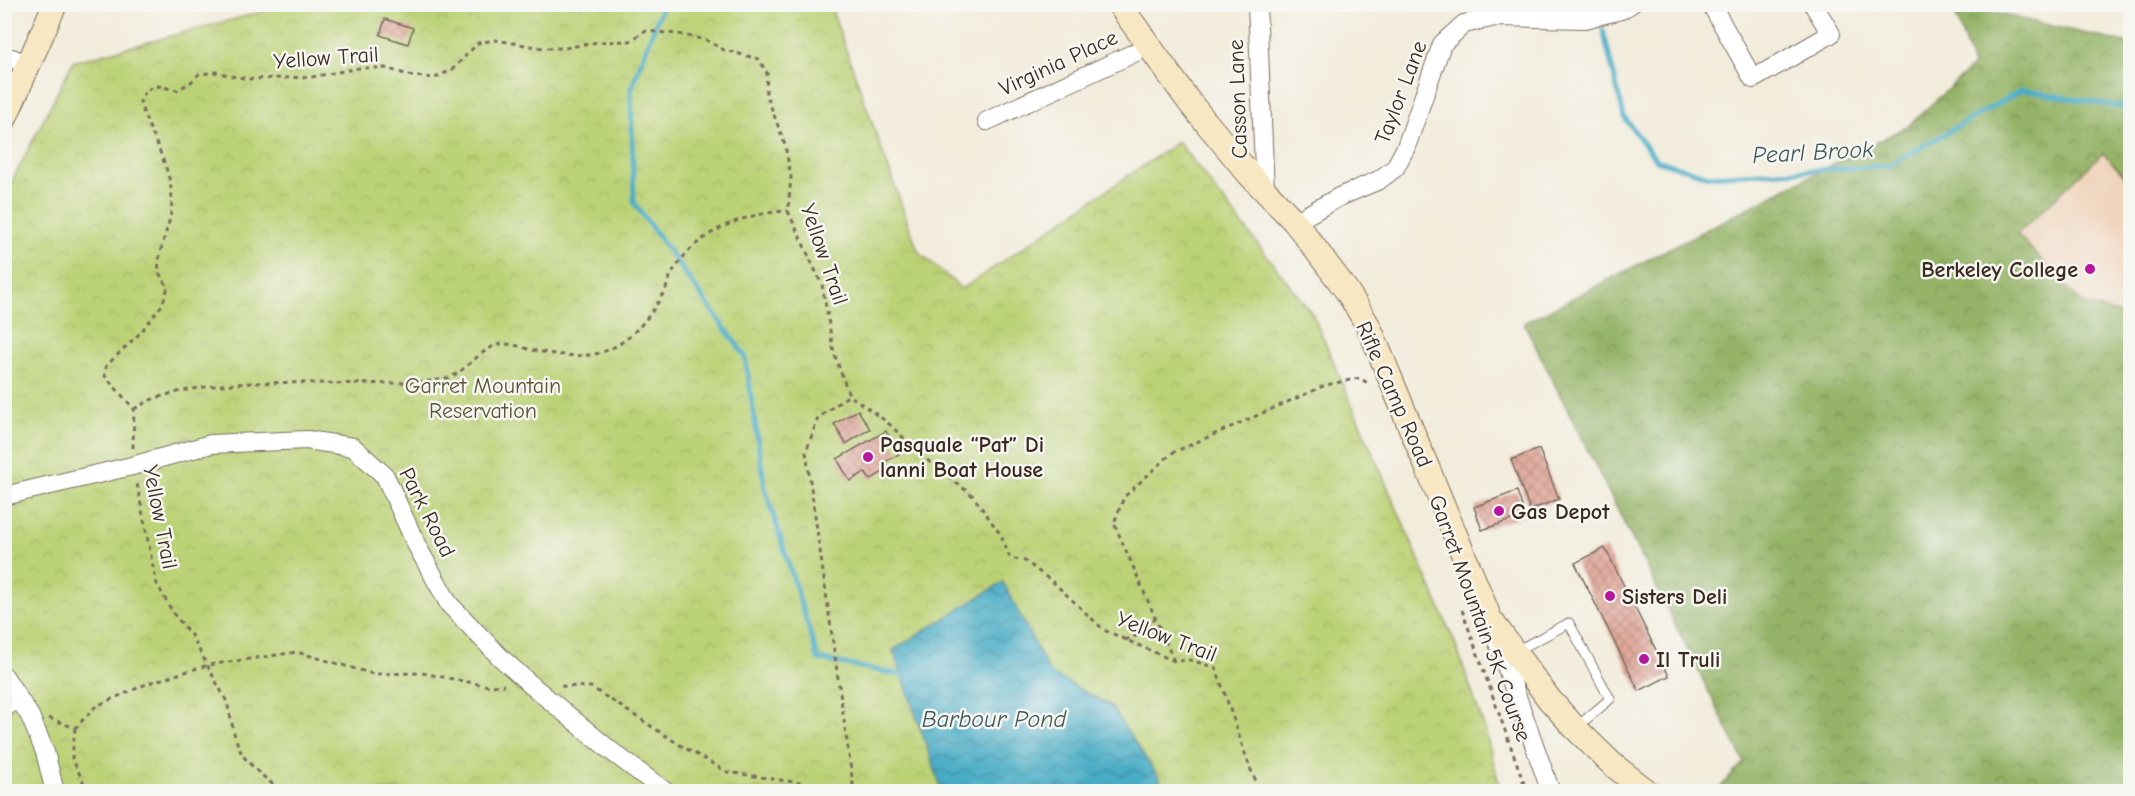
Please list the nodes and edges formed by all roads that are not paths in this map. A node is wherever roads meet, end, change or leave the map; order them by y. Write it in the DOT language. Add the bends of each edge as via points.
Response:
graph roads {
  1 [pos="55,4"];
  2 [pos="1119,4"];
  3 [pos="1257,4"];
  4 [pos="1631,4"];
  5 [pos="1711,4"];
  6 [pos="1813,4"];
  7 [pos="1149,46"];
  8 [pos="4,58"];
  9 [pos="28,65"];
  10 [pos="4,120"];
  11 [pos="987,121"];
  12 [pos="1264,191"];
  13 [pos="1295,222"];
  14 [pos="4,496"];
  15 [pos="1490,619"];
  16 [pos="1514,652"];
  17 [pos="4,675"];
  18 [pos="25,708"];
  19 [pos="4,715"];
  20 [pos="1575,728"];
  21 [pos="55,792"];
  22 [pos="666,792"];
  23 [pos="1551,792"];
  24 [pos="1648,792"];
  1 -- 9 [label="street"];
  2 -- 7 [label="street, Rifle Camp Road"];
  3 -- 12 [label="street, Casson Lane"];
  4 -- 13 [label="street, Taylor Lane" via="1585,19 1495,17 1464,24 1442,44 1395,168"];
  5 -- 6 [label="street" via="1753,79 1831,34"];
  7 -- 11 [label="street, Virginia Place"];
  7 -- 12 [label="street, Rifle Camp Road" via="1190,103"];
  8 -- 9 [label="street"];
  9 -- 10 [label="street"];
  12 -- 13 [label="street, Rifle Camp Road"];
  13 -- 15 [label="street, Rifle Camp Road" via="1369,327"];
  14 -- 22 [label="street, Park Road" via="211,444 307,440 353,447 385,476 449,604 530,684"];
  15 -- 16 [label="street, Rifle Camp Road"];
  15 -- 23 [label="street"];
  16 -- 20 [label="street, Rifle Camp Road"];
  16 -- 20 [label="lane" via="1569,623 1610,699"];
  17 -- 18 [label="street"];
  18 -- 19 [label="lane"];
  18 -- 21 [label="street" via="45,752"];
  20 -- 24 [label="street, Rifle Camp Road"];
}
